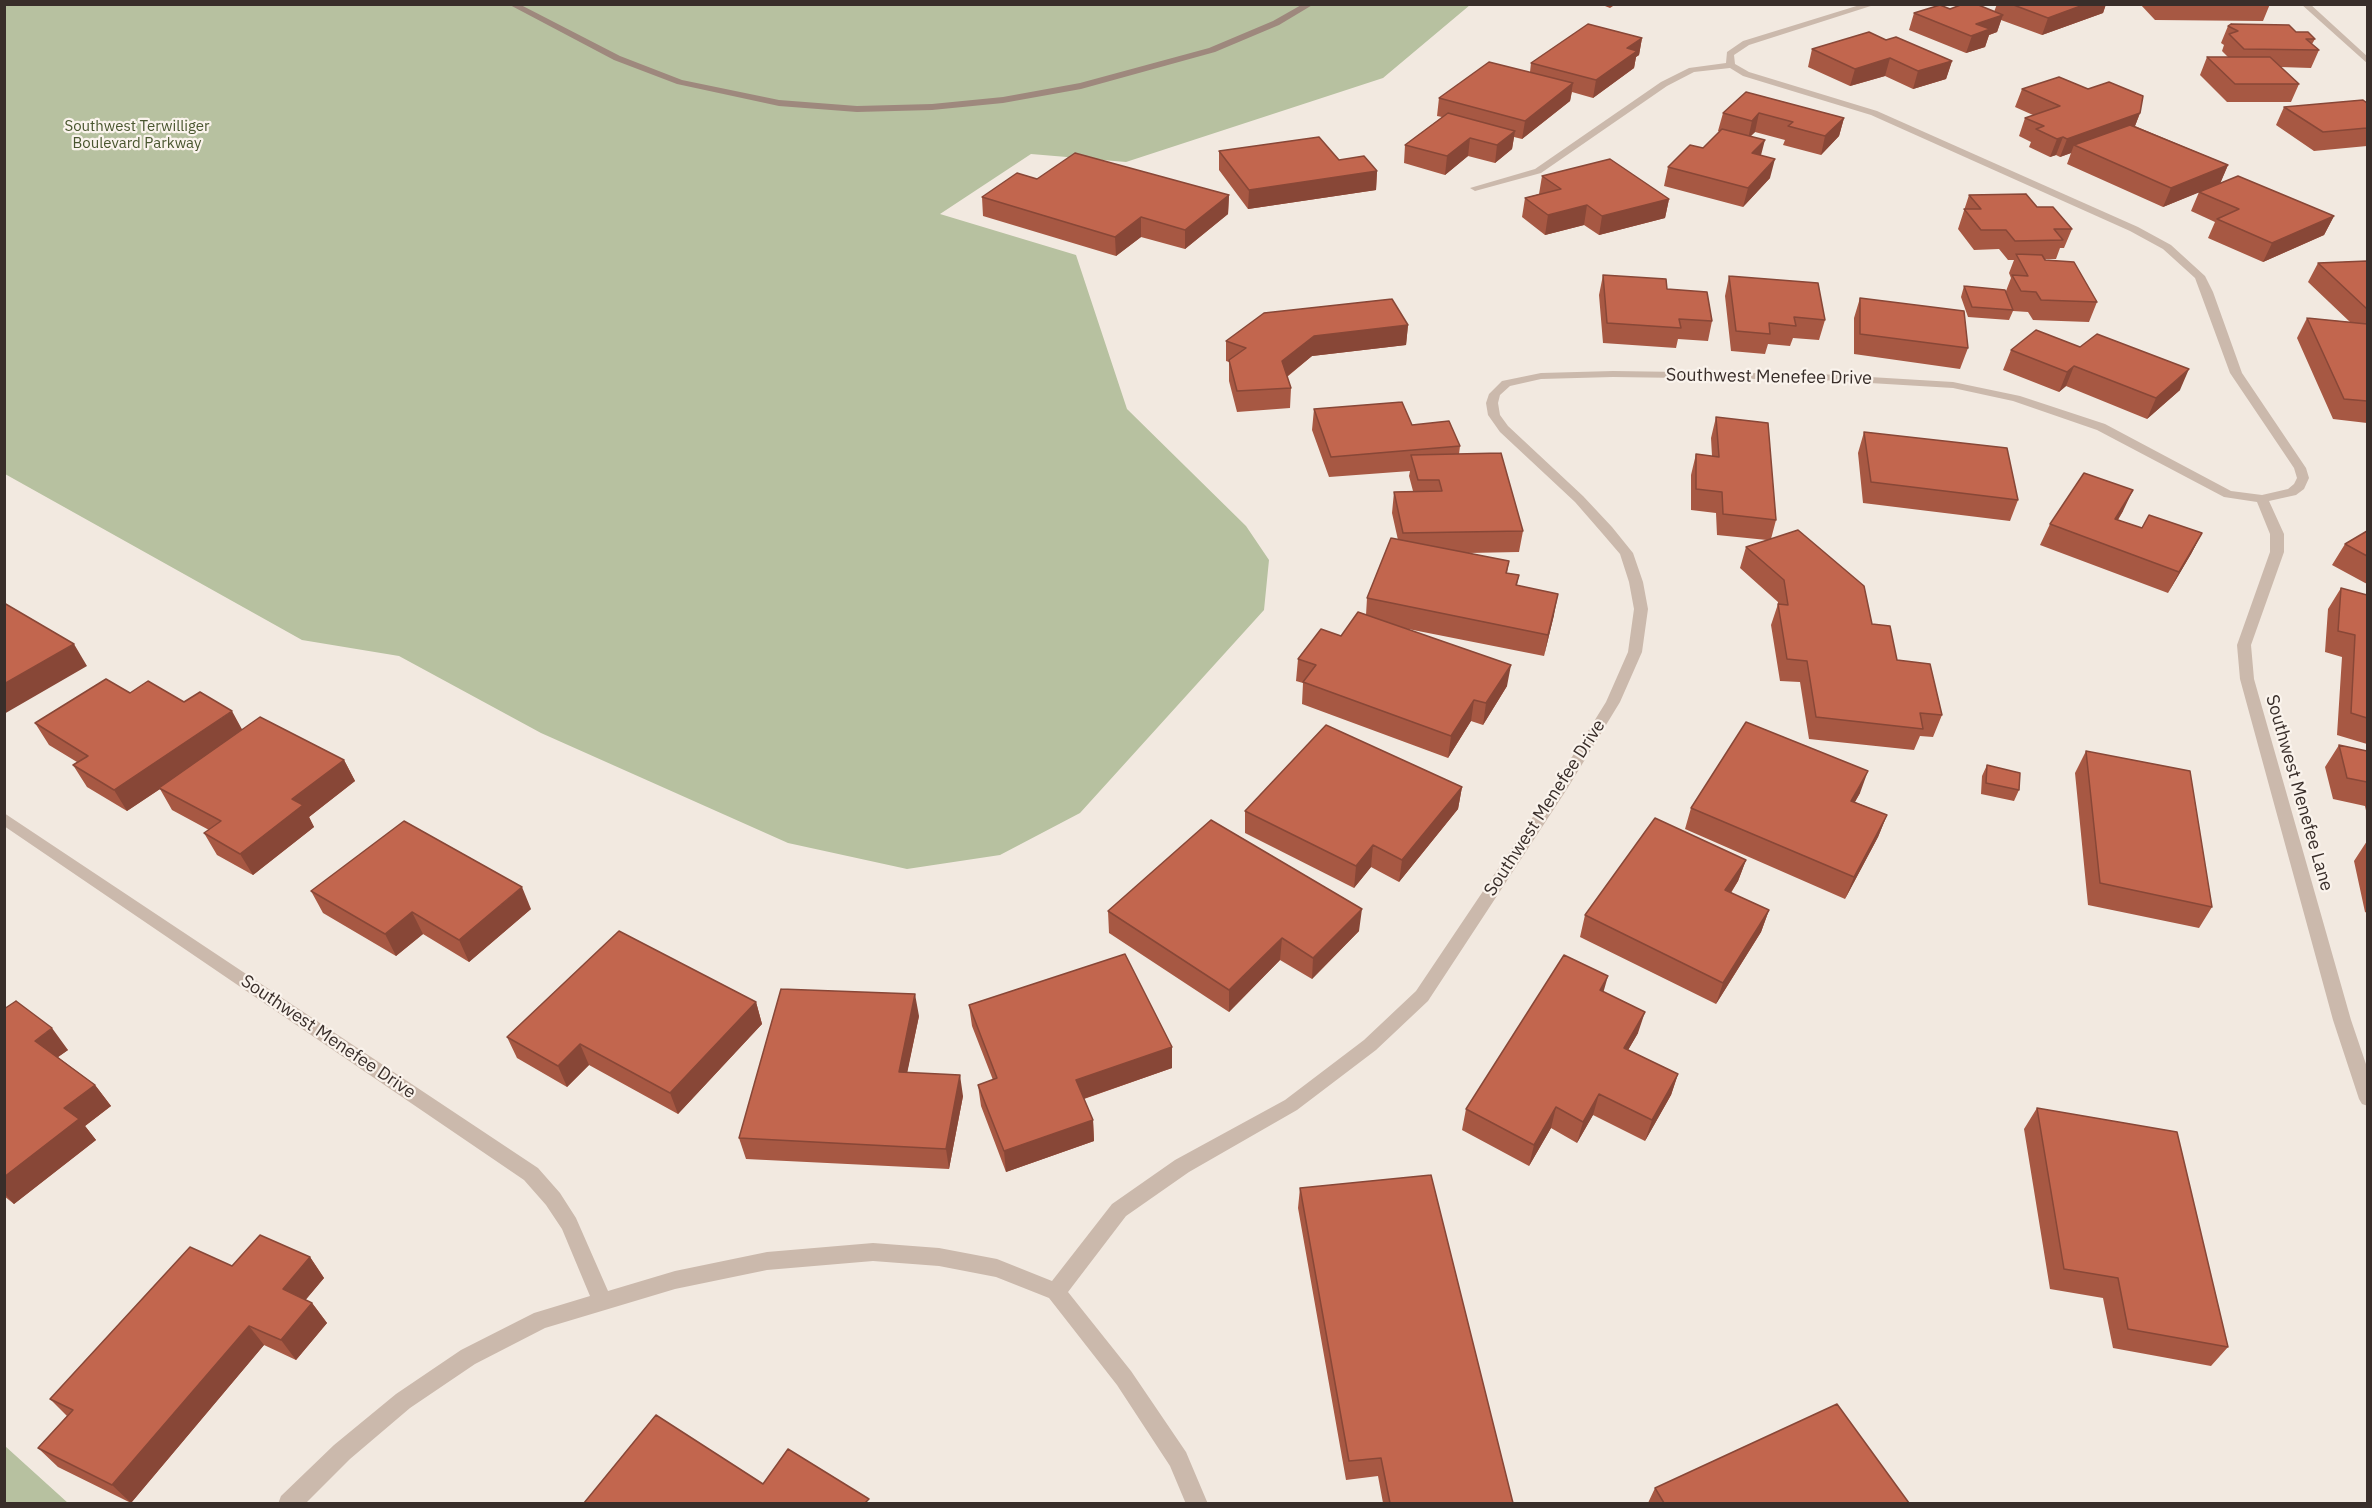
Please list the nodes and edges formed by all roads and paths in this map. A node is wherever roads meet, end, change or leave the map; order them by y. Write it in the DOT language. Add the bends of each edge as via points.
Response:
graph roads {
  1 [pos="512,4"];
  2 [pos="1310,4"];
  3 [pos="1873,4"];
  4 [pos="2305,4"];
  5 [pos="2367,62"];
  6 [pos="1731,65"];
  7 [pos="1475,188"];
  8 [pos="2262,499"];
  9 [pos="4,818"];
  10 [pos="2367,1099"];
  11 [pos="1056,1292"];
  12 [pos="602,1300"];
  13 [pos="289,1503"];
  14 [pos="1197,1503"];
  1 -- 2 [label="main road" via="617,58 680,82 779,104 857,109 1003,100 1081,86 1212,50"];
  3 -- 6 [label="street" via="1746,43 1730,54"];
  4 -- 5 [label="street"];
  6 -- 7 [label="street" via="1692,70 1664,84 1538,171"];
  6 -- 8 [label="street, Southwest Menefee Drive" via="1746,74 1912,129 2134,229 2186,261 2208,292 2236,373 2300,468 2300,486 2292,492"];
  8 -- 10 [label="street, Southwest Menefee Lane" via="2277,534 2277,552 2244,645 2247,679"];
  8 -- 11 [label="street, Southwest Menefee Drive" via="2228,494 2131,441 2061,412 1953,385 1820,377 1613,374 1541,376 1506,384 1495,394 1494,415 1607,530 1626,554 1636,582 1641,609 1635,652 1613,702 1422,996 1370,1045 1291,1105 1182,1166 1119,1210"];
  9 -- 12 [label="street, Southwest Menefee Drive" via="531,1174 569,1224"];
  11 -- 12 [label="street" via="997,1268 939,1257 873,1252 767,1261"];
  11 -- 14 [label="street" via="1124,1378 1178,1459"];
  12 -- 13 [label="street" via="541,1320 468,1357 403,1401"];
}
